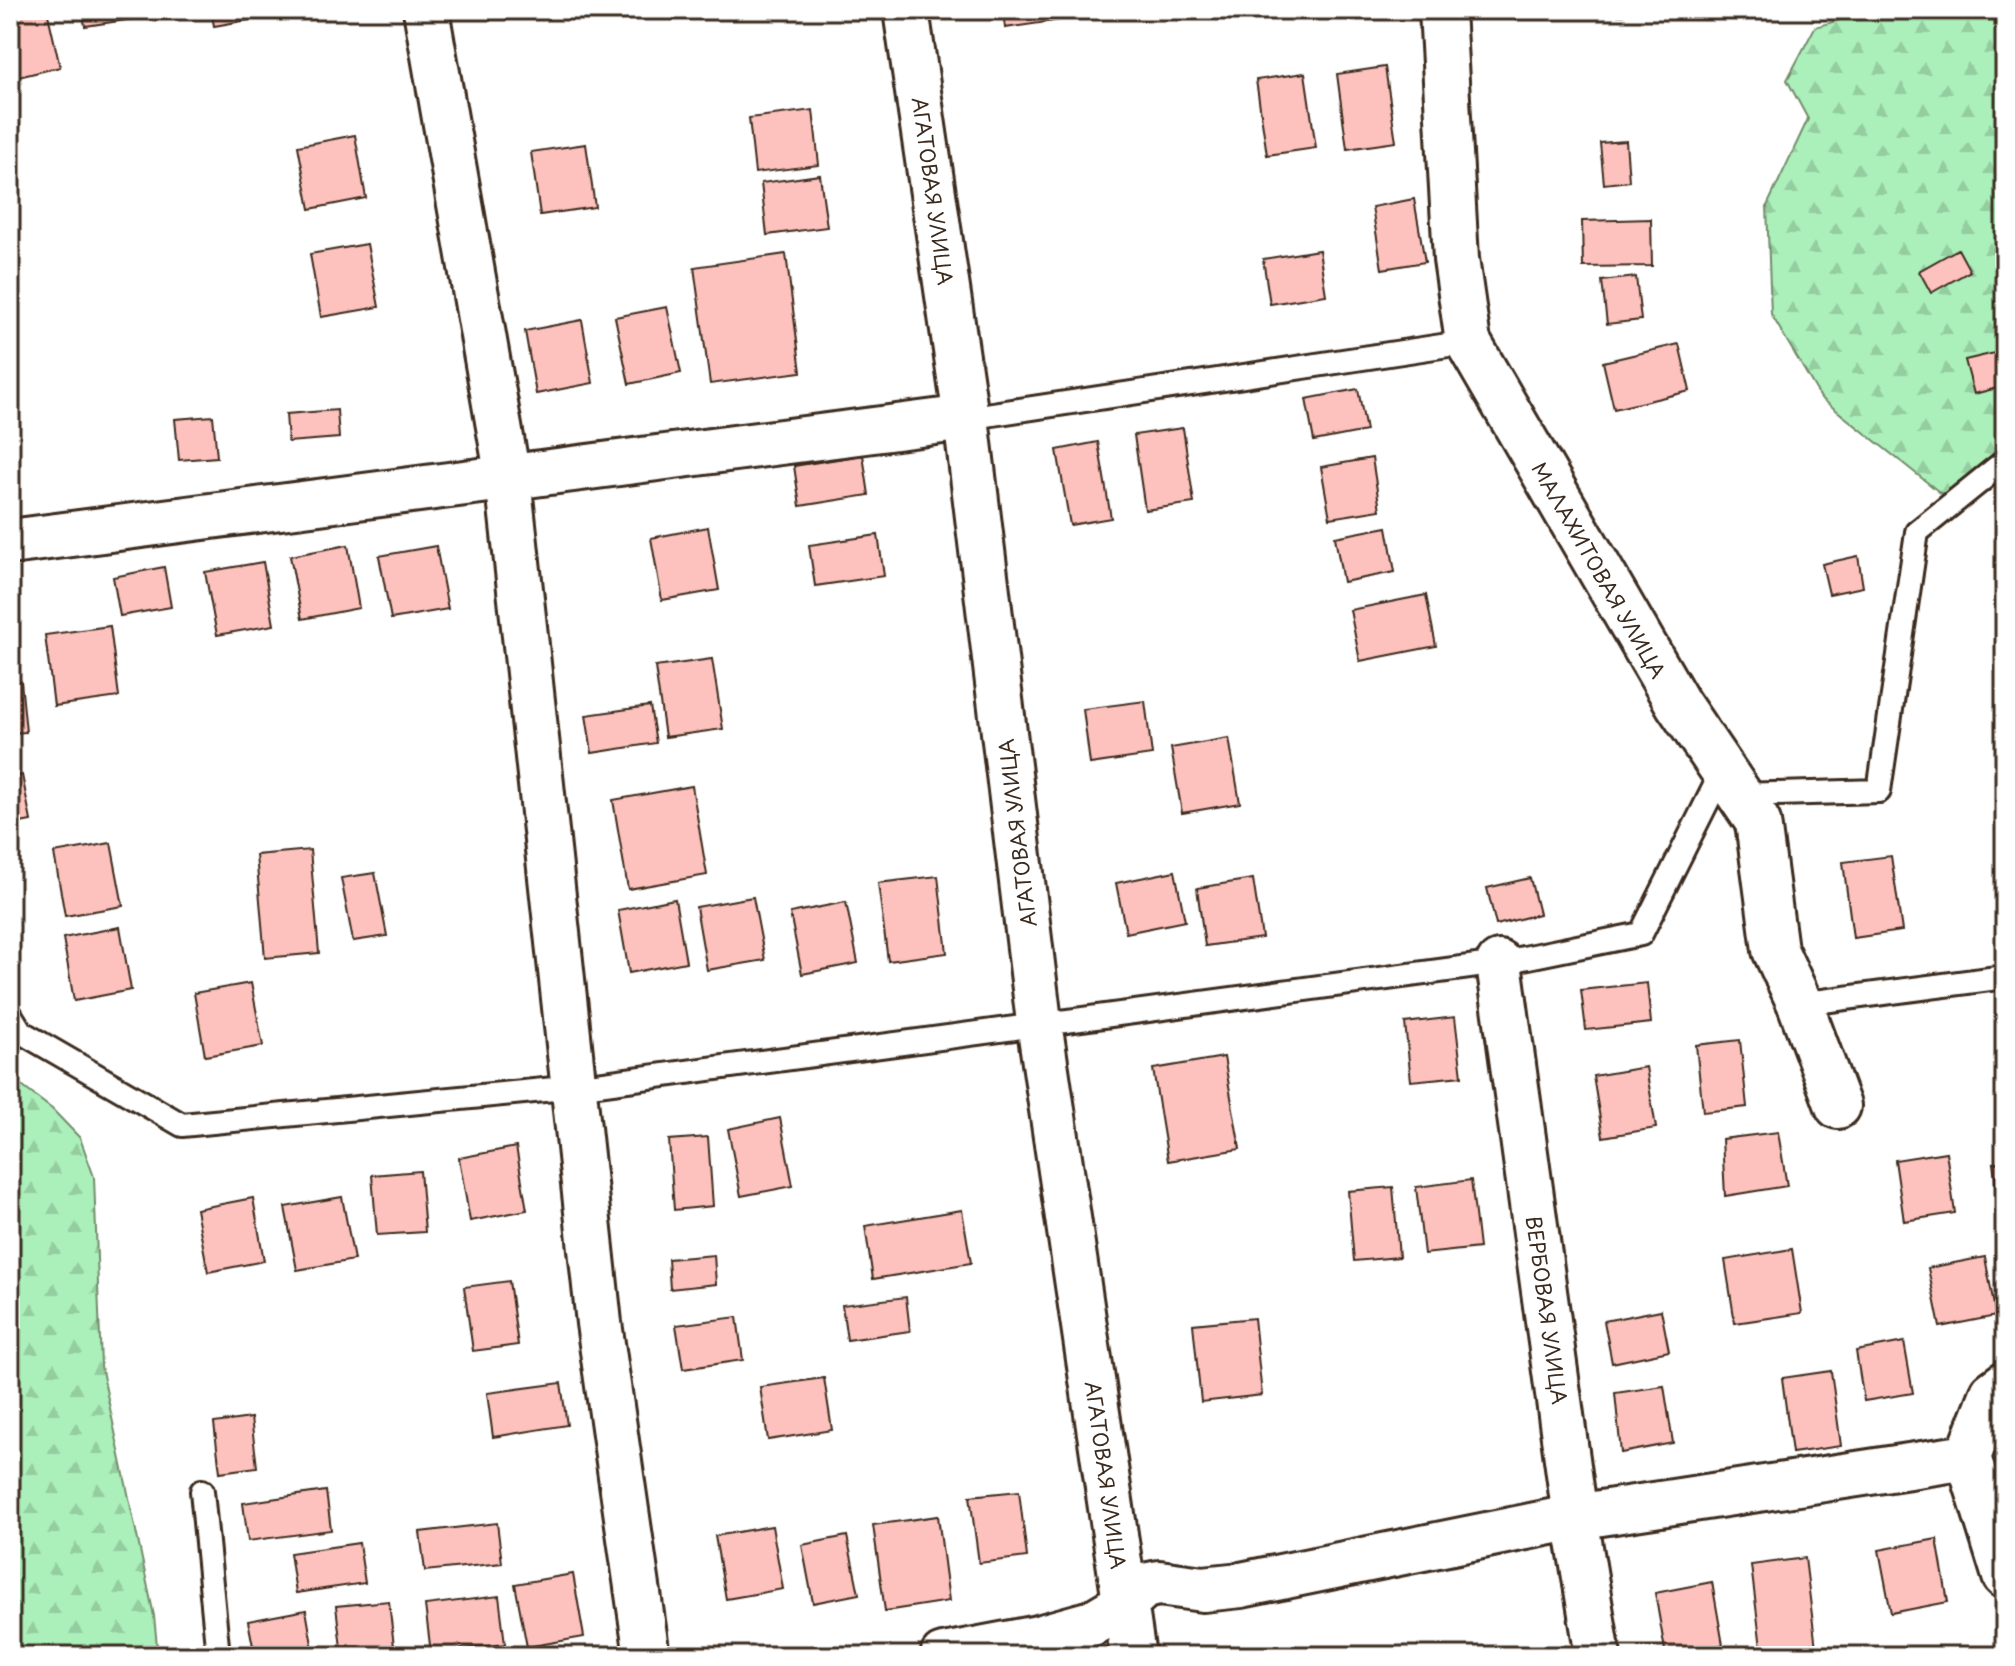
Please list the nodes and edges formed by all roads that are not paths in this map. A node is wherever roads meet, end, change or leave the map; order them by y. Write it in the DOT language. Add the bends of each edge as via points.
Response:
graph roads {
  1 [pos="426,10"];
  2 [pos="906,10"];
  3 [pos="1442,10"];
  4 [pos="1468,342"];
  5 [pos="966,418"];
  6 [pos="2005,461"];
  7 [pos="508,478"];
  8 [pos="10,542"];
  9 [pos="1732,782"];
  10 [pos="1499,963"];
  11 [pos="2005,977"];
  12 [pos="1800,1004"];
  13 [pos="10,1014"];
  14 [pos="1039,1022"];
  15 [pos="575,1087"];
  16 [pos="1838,1106"];
  17 [pos="2005,1384"];
  18 [pos="1968,1457"];
  19 [pos="202,1491"];
  20 [pos="1575,1517"];
  21 [pos="2005,1576"];
  22 [pos="1124,1604"];
  23 [pos="218,1656"];
  24 [pos="647,1656"];
  25 [pos="943,1656"];
  26 [pos="1133,1656"];
  27 [pos="1598,1656"];
  1 -- 7 [label="street"];
  2 -- 5 [label="street, АГАТОВАЯ УЛИЦА"];
  3 -- 4 [label="street, МАЛАХИТОВАЯ УЛИЦА" via="1456,259"];
  4 -- 5 [label="lane"];
  4 -- 9 [label="street, МАЛАХИТОВАЯ УЛИЦА" via="1678,704"];
  5 -- 7 [label="street"];
  5 -- 14 [label="street, АГАТОВАЯ УЛИЦА"];
  6 -- 9 [label="lane" via="1917,532 1879,791"];
  7 -- 8 [label="street"];
  7 -- 15 [label="street"];
  9 -- 10 [label="lane" via="1641,934"];
  9 -- 12 [label="street, МАЛАХИТОВАЯ УЛИЦА" via="1758,822 1775,950"];
  10 -- 14 [label="lane"];
  10 -- 20 [label="street, ВЕРБОВАЯ УЛИЦА"];
  11 -- 12 [label="lane"];
  12 -- 16 [label="street, МАЛАХИТОВАЯ УЛИЦА"];
  13 -- 15 [label="lane" via="21,1032 182,1125"];
  14 -- 15 [label="lane"];
  14 -- 22 [label="street, АГАТОВАЯ УЛИЦА"];
  15 -- 24 [label="street" via="599,1323"];
  17 -- 18 [label="street" via="1993,1393"];
  18 -- 20 [label="street"];
  18 -- 21 [label="street"];
  19 -- 23 [label="lane"];
  20 -- 22 [label="street" via="1241,1585 1203,1589 1159,1583 1144,1586"];
  20 -- 27 [label="street, ВЕРБОВАЯ УЛИЦА"];
  22 -- 25 [label="street" via="1092,1623"];
  22 -- 26 [label="street, АГАТОВАЯ УЛИЦА"];
}
